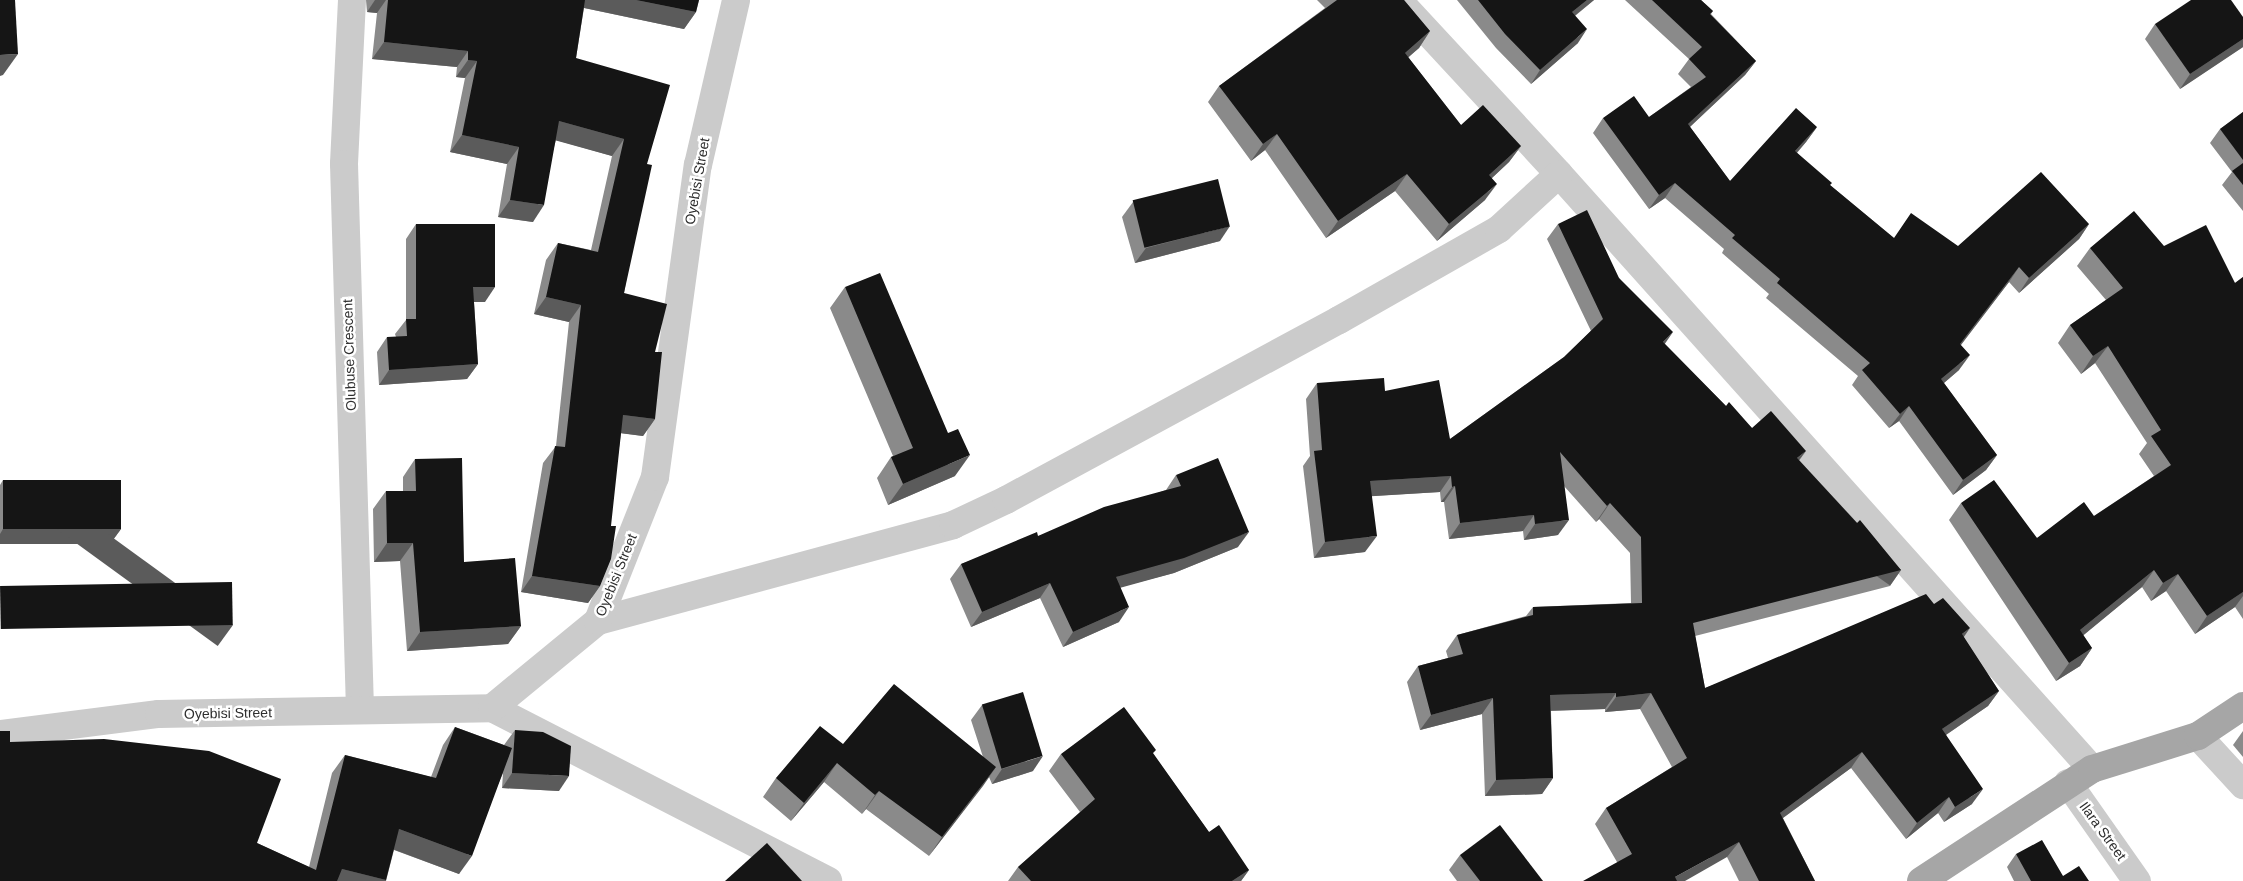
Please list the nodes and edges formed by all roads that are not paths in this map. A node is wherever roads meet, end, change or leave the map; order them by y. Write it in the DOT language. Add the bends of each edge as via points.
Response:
graph roads {
  1 [pos="352,0"];
  2 [pos="736,0"];
  3 [pos="1398,0"];
  4 [pos="1559,174"];
  5 [pos="598,621"];
  6 [pos="2243,706"];
  7 [pos="492,708"];
  8 [pos="360,710"];
  9 [pos="0,734"];
  10 [pos="2198,736"];
  11 [pos="2092,769"];
  12 [pos="2068,783"];
  13 [pos="2243,786"];
  14 [pos="828,881"];
  15 [pos="1922,881"];
  16 [pos="2137,881"];
  1 -- 8 [label="street, Olubuse Crescent" via="344,164"];
  2 -- 5 [label="street, Oyebisi Street" via="698,165 655,476"];
  3 -- 4 [label="street"];
  4 -- 5 [label="street" via="1499,228 1339,320 980,512 953,524"];
  4 -- 11 [label="street"];
  5 -- 7 [label="street, Oyebisi Street"];
  6 -- 10 [label="main road"];
  7 -- 8 [label="street, Oyebisi Street"];
  7 -- 14 [label="street"];
  8 -- 9 [label="street, Oyebisi Street" via="159,714"];
  10 -- 11 [label="main road"];
  10 -- 13 [label="street"];
  11 -- 12 [label="main road"];
  12 -- 15 [label="main road"];
  12 -- 16 [label="street, Ilara Street"];
}
